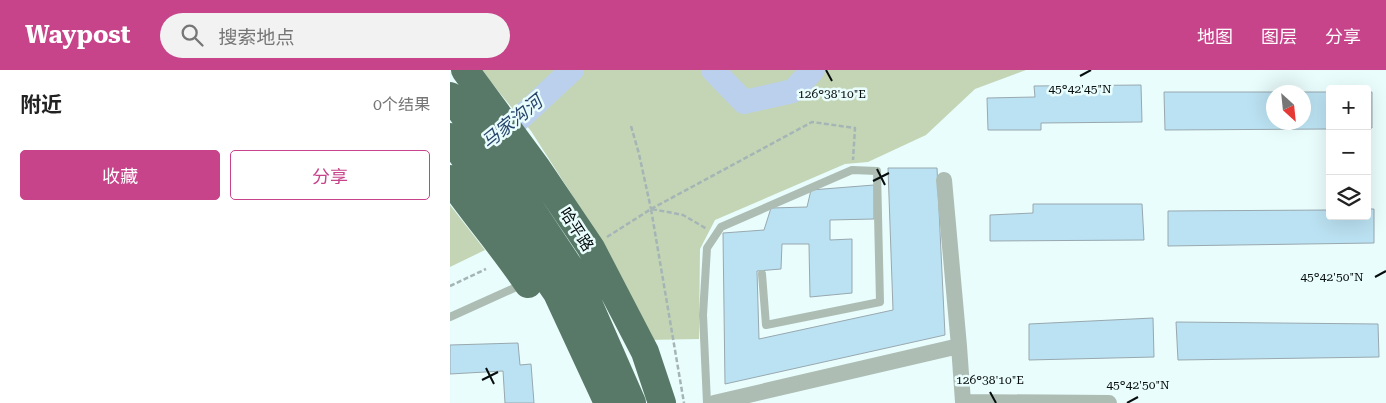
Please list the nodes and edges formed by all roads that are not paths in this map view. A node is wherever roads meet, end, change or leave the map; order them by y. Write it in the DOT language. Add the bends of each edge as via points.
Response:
graph roads {
  1 [pos="472,80"];
  2 [pos="454,101"];
  3 [pos="450,137"];
  4 [pos="450,179"];
  5 [pos="944,180"];
  6 [pos="495,201"];
  7 [pos="762,274"];
  8 [pos="527,282"];
  9 [pos="450,317"];
  10 [pos="959,346"];
  11 [pos="959,402"];
  12 [pos="591,403"];
  13 [pos="608,403"];
  14 [pos="632,403"];
  15 [pos="662,403"];
  16 [pos="707,403"];
  17 [pos="714,403"];
  18 [pos="1109,403"];
  1 -- 15 [label="highway, 哈平路" via="591,248 645,352"];
  2 -- 6 [label="highway, 哈平路"];
  3 -- 6 [label="highway, 哈平路"];
  4 -- 6 [label="highway, 哈平路"];
  5 -- 10 [label="street"];
  6 -- 8 [label="highway, 哈平路" via="513,262"];
  6 -- 13 [label="highway, 哈平路" via="557,293"];
  6 -- 14 [label="highway, 哈平路" via="578,280"];
  7 -- 16 [label="lane" via="766,325 880,302 876,171 852,170 721,227 707,248 703,315"];
  8 -- 9 [label="lane"];
  8 -- 12 [label="highway, 哈平路" via="545,308"];
  10 -- 11 [label="street"];
  10 -- 17 [label="street"];
  11 -- 18 [label="street"];
}
